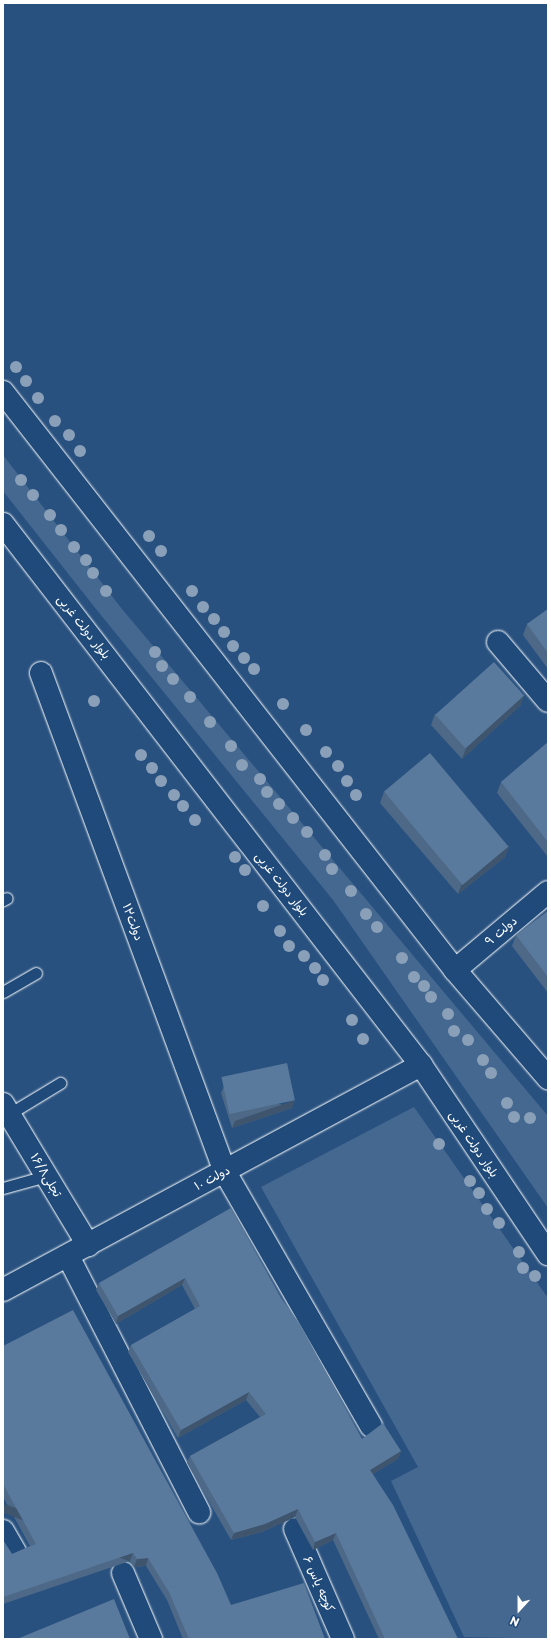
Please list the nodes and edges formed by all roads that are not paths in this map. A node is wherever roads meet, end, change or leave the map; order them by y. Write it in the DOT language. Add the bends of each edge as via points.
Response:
graph roads {
  1 [pos="3,392"];
  2 [pos="3,524"];
  3 [pos="498,642"];
  4 [pos="41,673"];
  5 [pos="548,700"];
  6 [pos="548,892"];
  7 [pos="455,970"];
  8 [pos="36,973"];
  9 [pos="3,992"];
  10 [pos="421,1065"];
  11 [pos="548,1078"];
  12 [pos="60,1083"];
  13 [pos="6,1109"];
  14 [pos="225,1172"];
  15 [pos="46,1176"];
  16 [pos="3,1188"];
  17 [pos="88,1245"];
  18 [pos="548,1254"];
  19 [pos="68,1256"];
  20 [pos="3,1290"];
  21 [pos="371,1426"];
  22 [pos="199,1512"];
  23 [pos="294,1529"];
  24 [pos="3,1531"];
  25 [pos="15,1552"];
  26 [pos="123,1573"];
  27 [pos="151,1639"];
  28 [pos="343,1639"];
  1 -- 7 [label="street"];
  2 -- 10 [label="street, بلوار دولت غربی"];
  3 -- 5 [label="street"];
  4 -- 14 [label="street, ۱۲دولت"];
  6 -- 7 [label="street, ۹ دولت"];
  7 -- 11 [label="street"];
  8 -- 9 [label="lane"];
  10 -- 14 [label="street, ۱۰ دولت"];
  10 -- 18 [label="street, بلوار دولت غربی"];
  12 -- 13 [label="lane"];
  13 -- 15 [label="street, تجلی۱۶/۸"];
  14 -- 17 [label="street, ۱۰ دولت"];
  14 -- 21 [label="street, ۱۲دولت"];
  15 -- 16 [label="lane"];
  15 -- 17 [label="street, تجلی۱۶/۸"];
  17 -- 19 [label="street, ۱۰ دولت"];
  19 -- 20 [label="street, ۱۰ دولت"];
  19 -- 22 [label="street"];
  23 -- 28 [label="street, کوچه یاس ۶"];
  24 -- 25 [label="street"];
  26 -- 27 [label="street"];
}
